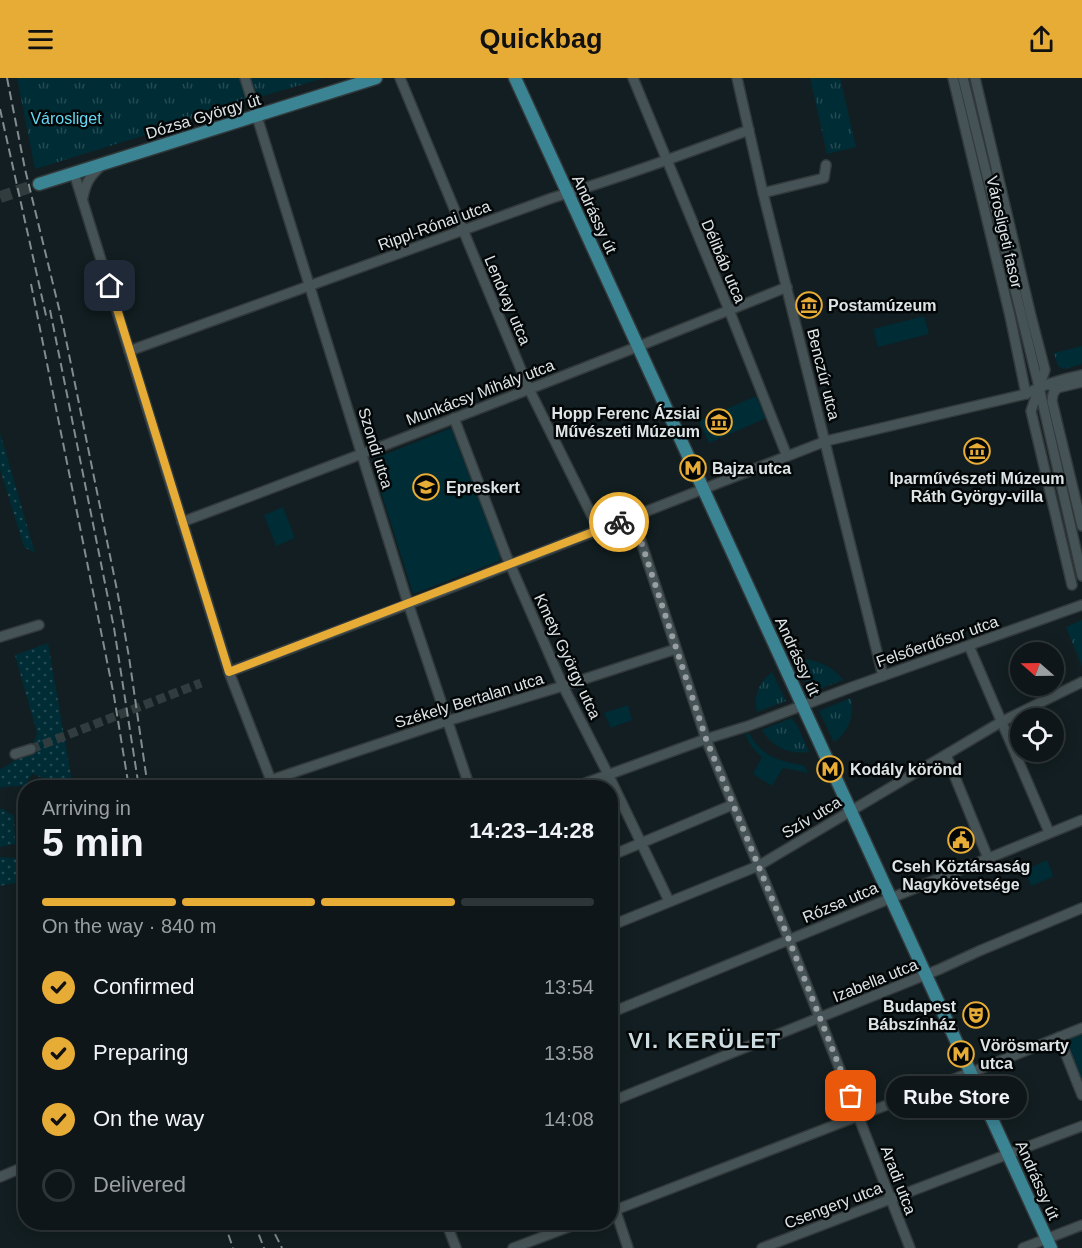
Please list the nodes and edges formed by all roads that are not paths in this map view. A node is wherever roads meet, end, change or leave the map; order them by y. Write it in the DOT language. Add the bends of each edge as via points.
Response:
graph roads {
  1 [pos="245,78"];
  2 [pos="376,78"];
  3 [pos="400,78"];
  4 [pos="515,78"];
  5 [pos="633,78"];
  6 [pos="737,78"];
  7 [pos="953,78"];
  8 [pos="963,78"];
  9 [pos="975,78"];
  10 [pos="256,116"];
  11 [pos="749,130"];
  12 [pos="666,160"];
  13 [pos="102,165"];
  14 [pos="826,165"];
  15 [pos="74,173"];
  16 [pos="39,184"];
  17 [pos="763,193"];
  18 [pos="568,194"];
  19 [pos="83,199"];
  20 [pos="463,231"];
  21 [pos="309,286"];
  22 [pos="787,287"];
  23 [pos="729,310"];
  24 [pos="638,347"];
  25 [pos="129,351"];
  26 [pos="1082,375"];
  27 [pos="1082,382"];
  28 [pos="1043,386"];
  29 [pos="530,388"];
  30 [pos="1057,388"];
  31 [pos="1026,394"];
  32 [pos="454,418"];
  33 [pos="826,441"];
  34 [pos="362,455"];
  35 [pos="787,456"];
  36 [pos="704,490"];
  37 [pos="633,517"];
  38 [pos="182,522"];
  39 [pos="1082,526"];
  40 [pos="599,530"];
  41 [pos="1078,559"];
  42 [pos="1066,562"];
  43 [pos="510,564"];
  44 [pos="1082,576"];
  45 [pos="1072,585"];
  46 [pos="409,604"];
  47 [pos="1082,605"];
  48 [pos="39,625"];
  49 [pos="0,637"];
  50 [pos="969,646"];
  51 [pos="676,649"];
  52 [pos="229,672"];
  53 [pos="883,676"];
  54 [pos="1082,682"];
  55 [pos="563,686"];
  56 [pos="802,706"];
  57 [pos="447,722"];
  58 [pos="1001,722"];
  59 [pos="706,739"];
  60 [pos="31,749"];
  61 [pos="15,754"];
  62 [pos="946,755"];
  63 [pos="608,774"];
  64 [pos="271,780"];
  65 [pos="284,780"];
  66 [pos="467,780"];
  67 [pos="593,780"];
  68 [pos="611,780"];
  69 [pos="618,795"];
  70 [pos="732,805"];
  71 [pos="850,811"];
  72 [pos="1082,820"];
  73 [pos="1049,832"];
  74 [pos="641,844"];
  75 [pos="618,853"];
  76 [pos="988,858"];
  77 [pos="758,866"];
  78 [pos="890,898"];
  79 [pos="669,901"];
  80 [pos="1082,908"];
  81 [pos="618,923"];
  82 [pos="789,940"];
  83 [pos="926,975"];
  84 [pos="618,1010"];
  85 [pos="820,1018"];
  86 [pos="1082,1028"];
  87 [pos="1059,1037"];
  88 [pos="971,1073"];
  89 [pos="1082,1095"];
  90 [pos="618,1099"];
  91 [pos="858,1116"];
  92 [pos="1082,1126"];
  93 [pos="1008,1155"];
  94 [pos="18,1169"];
  95 [pos="0,1177"];
  96 [pos="891,1200"];
  97 [pos="618,1209"];
  98 [pos="618,1223"];
  99 [pos="1082,1225"];
  100 [pos="449,1230"];
  101 [pos="561,1230"];
  102 [pos="1049,1244"];
  103 [pos="1028,1246"];
  104 [pos="456,1248"];
  105 [pos="513,1248"];
  106 [pos="628,1248"];
  107 [pos="762,1248"];
  108 [pos="910,1248"];
  1 -- 10 [label="street, Szondi utca"];
  2 -- 10 [label="main road, Dózsa György út"];
  3 -- 20 [label="street, Lendvay utca"];
  4 -- 18 [label="main road, Andrássy út"];
  5 -- 12 [label="street, Délibáb utca"];
  6 -- 11 [label="street, Benczúr utca"];
  7 -- 31 [label="street, Városligeti fasor"];
  8 -- 28 [label="street, Városligeti fasor"];
  9 -- 28 [label="street, Városligeti fasor" via="1045,370"];
  10 -- 13 [label="main road, Dózsa György út"];
  10 -- 21 [label="street, Szondi utca"];
  11 -- 12 [label="street, Rippl-Rónai utca"];
  11 -- 17 [label="street, Benczúr utca"];
  12 -- 18 [label="street, Rippl-Rónai utca"];
  12 -- 23 [label="street, Délibáb utca"];
  13 -- 15 [label="main road, Dózsa György út"];
  13 -- 19 [label="street" via="90,177"];
  14 -- 17 [label="street" via="824,178"];
  15 -- 16 [label="main road, Dózsa György út"];
  15 -- 19 [label="street"];
  17 -- 22 [label="street, Benczúr utca"];
  18 -- 20 [label="street, Rippl-Rónai utca"];
  18 -- 24 [label="main road, Andrássy út"];
  19 -- 25 [label="street"];
  20 -- 21 [label="street, Rippl-Rónai utca"];
  20 -- 29 [label="street, Lendvay utca"];
  21 -- 25 [label="street, Rippl-Rónai utca"];
  21 -- 34 [label="street, Szondi utca"];
  22 -- 23 [label="street, Munkácsy Mihály utca"];
  22 -- 33 [label="street, Benczúr utca"];
  23 -- 24 [label="street, Munkácsy Mihály utca"];
  23 -- 35 [label="street, Délibáb utca"];
  24 -- 29 [label="street, Munkácsy Mihály utca"];
  24 -- 36 [label="main road, Andrássy út"];
  25 -- 38 [label="street"];
  26 -- 28 [label="street"];
  27 -- 30 [label="street"];
  28 -- 30 [label="street"];
  28 -- 31 [label="street"];
  28 -- 41 [label="street, Városligeti fasor"];
  28 -- 42 [label="street, Városligeti fasor" via="1030,411"];
  29 -- 32 [label="street, Munkácsy Mihály utca"];
  29 -- 40 [label="street, Lendvay utca"];
  30 -- 39 [label="street" via="1052,401"];
  31 -- 33 [label="street"];
  32 -- 34 [label="street, Munkácsy Mihály utca"];
  32 -- 43 [label="street, Kmety György utca"];
  33 -- 35 [label="street"];
  33 -- 53 [label="street, Benczúr utca"];
  34 -- 38 [label="street, Munkácsy Mihály utca"];
  34 -- 46 [label="street, Szondi utca"];
  35 -- 36 [label="street"];
  36 -- 37 [label="street"];
  36 -- 56 [label="main road, Andrássy út"];
  37 -- 40 [label="street"];
  37 -- 51 [label="street, Aradi utca"];
  38 -- 52 [label="street"];
  40 -- 43 [label="street"];
  41 -- 42 [label="street"];
  41 -- 44 [label="street, Városligeti fasor"];
  42 -- 45 [label="street, Városligeti fasor"];
  43 -- 46 [label="street"];
  43 -- 55 [label="street, Kmety György utca"];
  46 -- 52 [label="street"];
  46 -- 57 [label="street, Szondi utca"];
  47 -- 50 [label="street, Felsőerdősor utca"];
  48 -- 49 [label="street"];
  50 -- 53 [label="street, Felsőerdősor utca"];
  50 -- 58 [label="street"];
  51 -- 55 [label="street, Székely Bertalan utca"];
  51 -- 59 [label="street, Aradi utca"];
  52 -- 64 [label="street"];
  53 -- 56 [label="street, Felsőerdősor utca"];
  54 -- 58 [label="street, Szív utca"];
  55 -- 57 [label="street, Székely Bertalan utca"];
  55 -- 63 [label="street, Kmety György utca"];
  56 -- 59 [label="street, Felsőerdősor utca"];
  56 -- 71 [label="main road, Andrássy út"];
  57 -- 65 [label="street, Székely Bertalan utca"];
  57 -- 66 [label="street, Szondi utca"];
  58 -- 62 [label="street, Szív utca"];
  58 -- 73 [label="street"];
  59 -- 63 [label="street, Felsőerdősor utca"];
  59 -- 70 [label="street, Aradi utca"];
  60 -- 61 [label="street"];
  62 -- 71 [label="street, Szív utca"];
  62 -- 76 [label="street"];
  63 -- 67 [label="street, Felsőerdősor utca"];
  63 -- 68 [label="street, Kmety György utca"];
  69 -- 74 [label="street, Kmety György utca"];
  70 -- 74 [label="street"];
  70 -- 77 [label="street, Aradi utca"];
  71 -- 77 [label="street, Szív utca"];
  71 -- 78 [label="main road, Andrássy út"];
  72 -- 73 [label="street, Rózsa utca"];
  73 -- 76 [label="street, Rózsa utca"];
  74 -- 75 [label="street"];
  74 -- 79 [label="street, Kmety György utca"];
  76 -- 78 [label="street, Rózsa utca"];
  77 -- 79 [label="street, Szív utca"];
  77 -- 82 [label="street, Aradi utca"];
  78 -- 82 [label="street, Rózsa utca"];
  78 -- 83 [label="main road, Andrássy út"];
  79 -- 81 [label="street, Szív utca"];
  80 -- 83 [label="street, Izabella utca"];
  82 -- 84 [label="street, Rózsa utca"];
  82 -- 85 [label="street, Aradi utca"];
  83 -- 85 [label="street, Izabella utca"];
  83 -- 88 [label="main road, Andrássy út"];
  85 -- 90 [label="street, Izabella utca"];
  85 -- 91 [label="street, Aradi utca"];
  86 -- 87 [label="street"];
  87 -- 88 [label="street"];
  87 -- 89 [label="street"];
  88 -- 91 [label="street"];
  88 -- 93 [label="main road, Andrássy út"];
  91 -- 96 [label="street, Aradi utca"];
  91 -- 97 [label="street"];
  92 -- 93 [label="street, Csengery utca"];
  93 -- 96 [label="street, Csengery utca"];
  93 -- 102 [label="main road, Andrássy út"];
  94 -- 95 [label="street"];
  96 -- 107 [label="street, Csengery utca"];
  96 -- 108 [label="street, Aradi utca"];
  98 -- 106 [label="street"];
  99 -- 102 [label="street"];
  100 -- 104 [label="street"];
  101 -- 105 [label="street"];
  102 -- 103 [label="street"];
}
